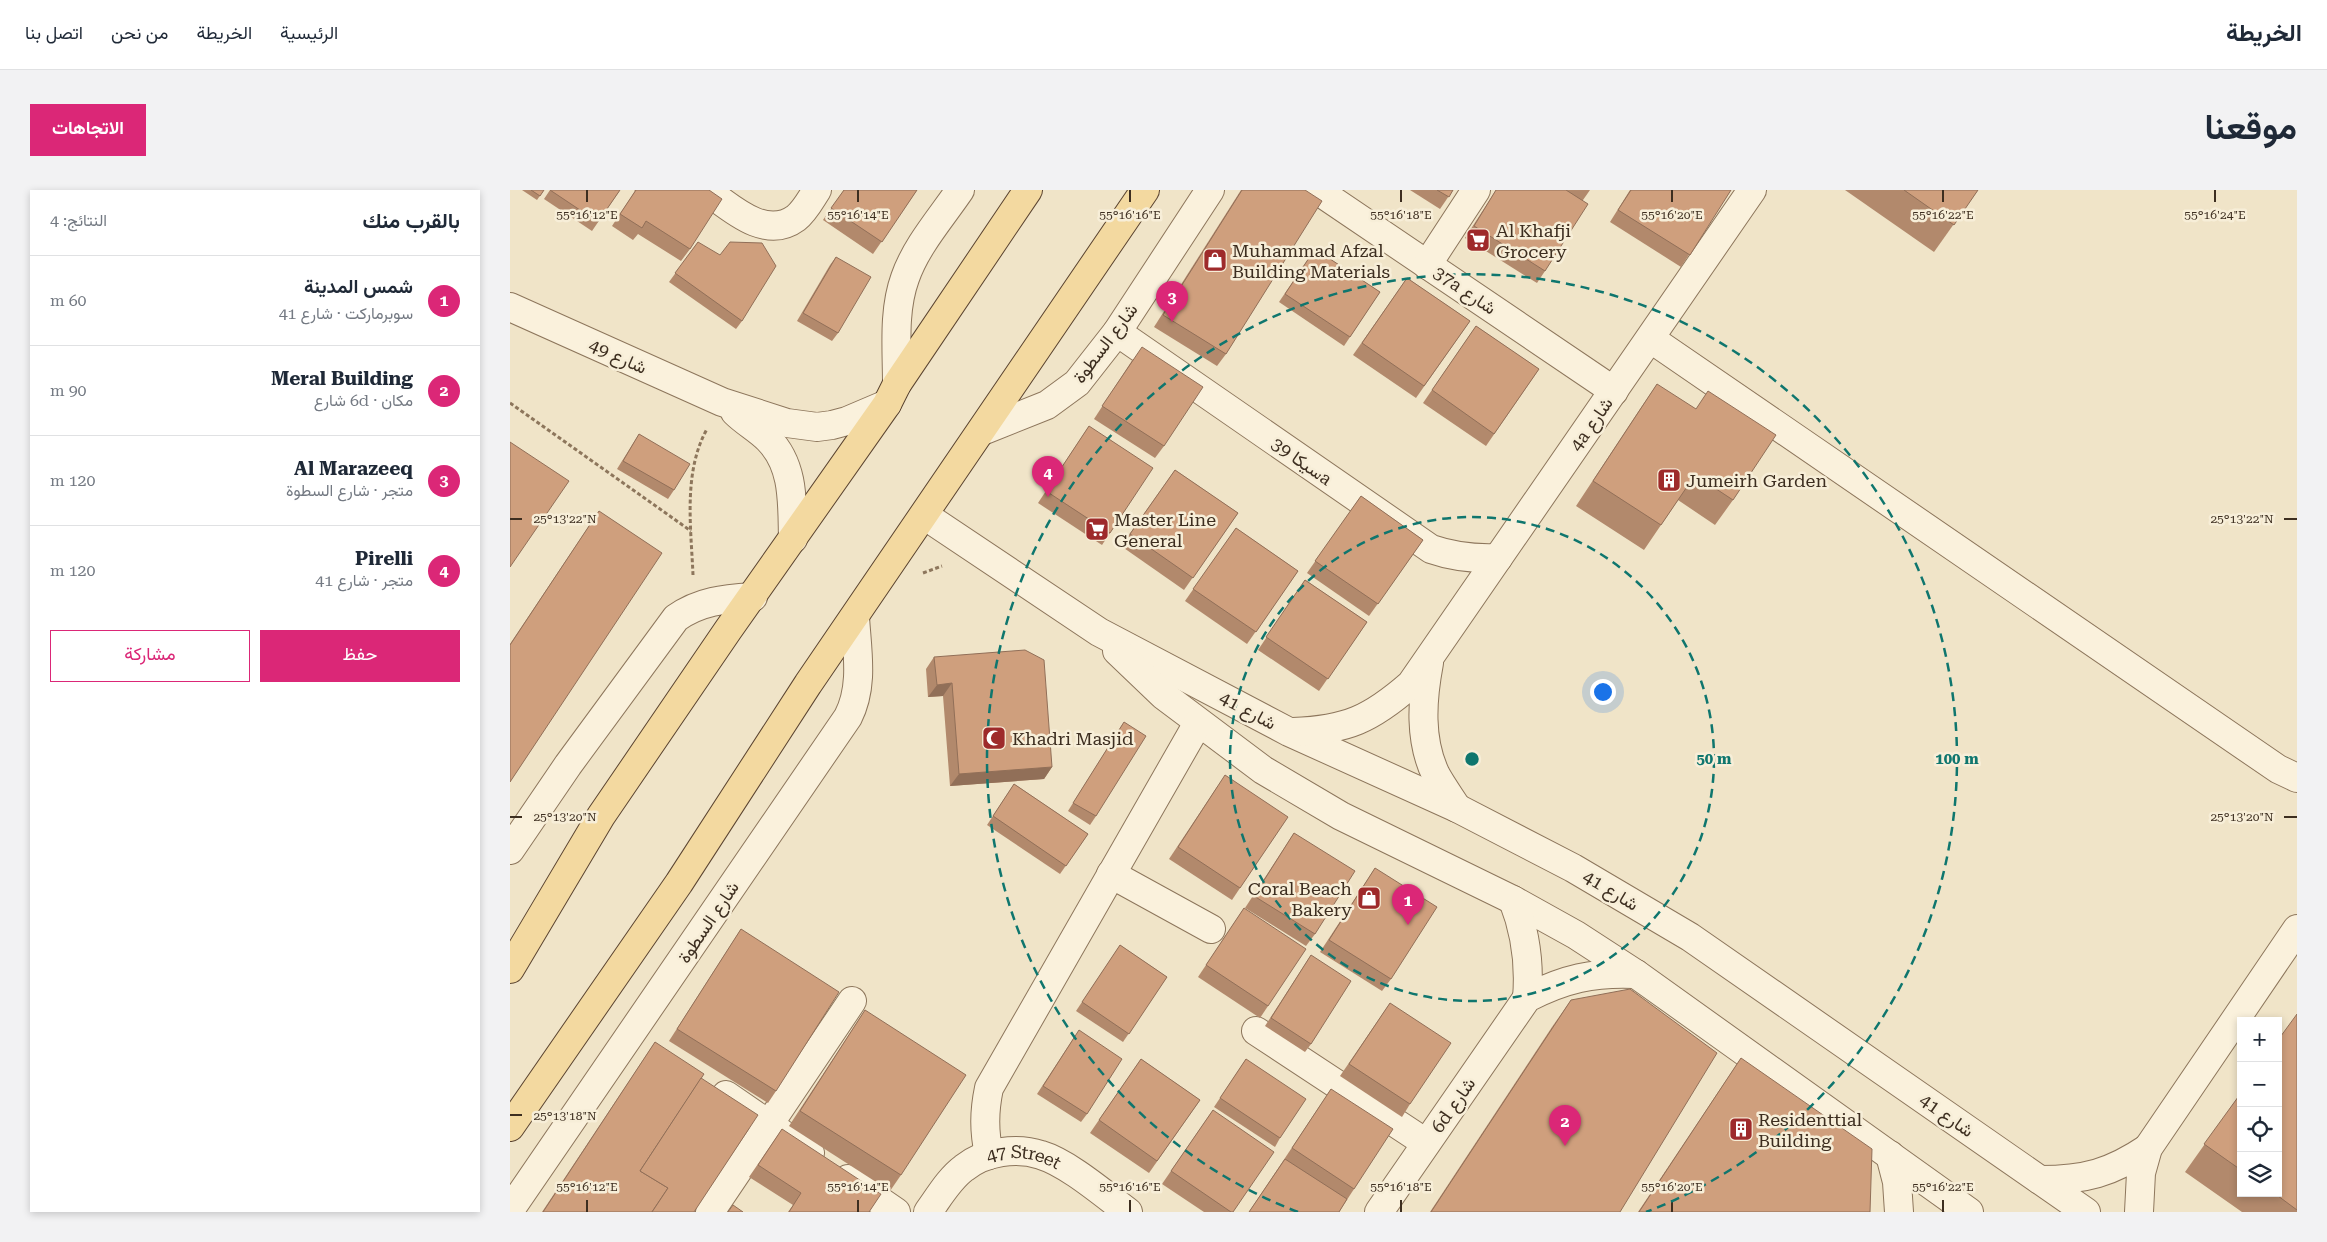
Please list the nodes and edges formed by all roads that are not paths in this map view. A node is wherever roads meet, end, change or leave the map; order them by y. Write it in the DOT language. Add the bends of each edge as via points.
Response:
graph roads {
  1 [pos="706,190"];
  2 [pos="817,190"];
  3 [pos="960,190"];
  4 [pos="1028,190"];
  5 [pos="1145,190"];
  6 [pos="1210,190"];
  7 [pos="1317,190"];
  8 [pos="1476,190"];
  9 [pos="1752,190"];
  10 [pos="1427,265"];
  11 [pos="510,307"];
  12 [pos="1117,332"];
  13 [pos="1651,339"];
  14 [pos="1614,391"];
  15 [pos="892,394"];
  16 [pos="724,403"];
  17 [pos="982,431"];
  18 [pos="924,515"];
  19 [pos="793,539"];
  20 [pos="1498,558"];
  21 [pos="752,597"];
  22 [pos="855,617"];
  23 [pos="1099,632"];
  24 [pos="1430,659"];
  25 [pos="1198,722"];
  26 [pos="1289,732"];
  27 [pos="2288,774"];
  28 [pos="2297,791"];
  29 [pos="1457,808"];
  30 [pos="510,850"];
  31 [pos="1111,874"];
  32 [pos="1513,900"];
  33 [pos="1211,929"];
  34 [pos="2297,929"];
  35 [pos="510,968"];
  36 [pos="1636,974"];
  37 [pos="1526,998"];
  38 [pos="852,1001"];
  39 [pos="633,1031"];
  40 [pos="1256,1031"];
  41 [pos="656,1046"];
  42 [pos="704,1080"];
  43 [pos="769,1124"];
  44 [pos="510,1126"];
  45 [pos="1426,1143"];
  46 [pos="2148,1148"];
  47 [pos="989,1155"];
  48 [pos="1890,1155"];
  49 [pos="2040,1180"];
  50 [pos="510,1210"];
  51 [pos="710,1212"];
  52 [pos="896,1212"];
  53 [pos="928,1212"];
  54 [pos="1128,1212"];
  55 [pos="1379,1212"];
  56 [pos="1899,1212"];
  57 [pos="1969,1212"];
  58 [pos="2086,1212"];
  59 [pos="2139,1212"];
  1 -- 2 [label="street" via="748,219 763,225 780,225 795,218"];
  3 -- 15 [label="street" via="913,260 905,278 898,314"];
  4 -- 15 [label="main road"];
  5 -- 17 [label="main road"];
  6 -- 12 [label="street, شارع السطوة"];
  7 -- 10 [label="street, 37a شارع"];
  8 -- 10 [label="street"];
  9 -- 13 [label="street, 4a شارع"];
  10 -- 14 [label="street, 37a شارع"];
  11 -- 16 [label="street, شارع 49"];
  12 -- 17 [label="street, شارع السطوة" via="1090,369 1063,395 1047,405"];
  12 -- 20 [label="street, سيكا 39a" via="1431,549 1453,557"];
  13 -- 14 [label="street, 4a شارع"];
  13 -- 27 [label="street"];
  14 -- 20 [label="street, 4a شارع"];
  15 -- 16 [label="street, شارع 49" via="847,421 817,427 787,423"];
  15 -- 19 [label="main road"];
  16 -- 19 [label="street, شارع 49" via="778,450 792,494"];
  17 -- 18 [label="main road"];
  18 -- 22 [label="main road"];
  18 -- 23 [label="street, شارع 41"];
  19 -- 21 [label="main road"];
  20 -- 24 [label="street, 4a شارع"];
  21 -- 30 [label="street" via="709,601 676,618"];
  21 -- 35 [label="main road" via="601,816"];
  22 -- 39 [label="street, شارع السطوة" via="858,686 854,707"];
  22 -- 44 [label="main road" via="679,882"];
  23 -- 25 [label="street, شارع 41" via="1163,695"];
  23 -- 26 [label="street, شارع 41"];
  24 -- 26 [label="street, 4a شارع" via="1411,684 1385,706 1356,722 1323,731"];
  24 -- 29 [label="street, 4a شارع" via="1422,696 1424,736 1436,774"];
  25 -- 31 [label="street"];
  25 -- 32 [label="street, شارع 41" via="1263,770 1342,816"];
  26 -- 29 [label="street, شارع 41"];
  27 -- 28 [label="street"];
  29 -- 49 [label="street, شارع 41" via="1573,868 1690,937"];
  31 -- 33 [label="street"];
  31 -- 47 [label="street" via="989,1088 984,1110 984,1133"];
  32 -- 36 [label="street, شارع 41"];
  32 -- 37 [label="street, 6d شارع" via="1528,948"];
  34 -- 46 [label="street"];
  36 -- 37 [label="street" via="1579,977"];
  36 -- 48 [label="street, شارع 41"];
  37 -- 45 [label="street, 6d شارع"];
  38 -- 43 [label="street"];
  39 -- 41 [label="street"];
  39 -- 50 [label="street, شارع السطوة"];
  40 -- 45 [label="street"];
  42 -- 43 [label="street"];
  43 -- 51 [label="street"];
  43 -- 52 [label="street"];
  45 -- 55 [label="street, 6d شارع"];
  46 -- 49 [label="street" via="2124,1164 2097,1175 2069,1180"];
  46 -- 59 [label="street" via="2141,1174"];
  47 -- 53 [label="street, 47 Street" via="965,1167 946,1186"];
  47 -- 54 [label="street, 47 Street" via="1016,1151 1042,1155"];
  48 -- 56 [label="street" via="1897,1182"];
  48 -- 57 [label="street, شارع 41"];
  49 -- 58 [label="street, شارع 41"];
}
